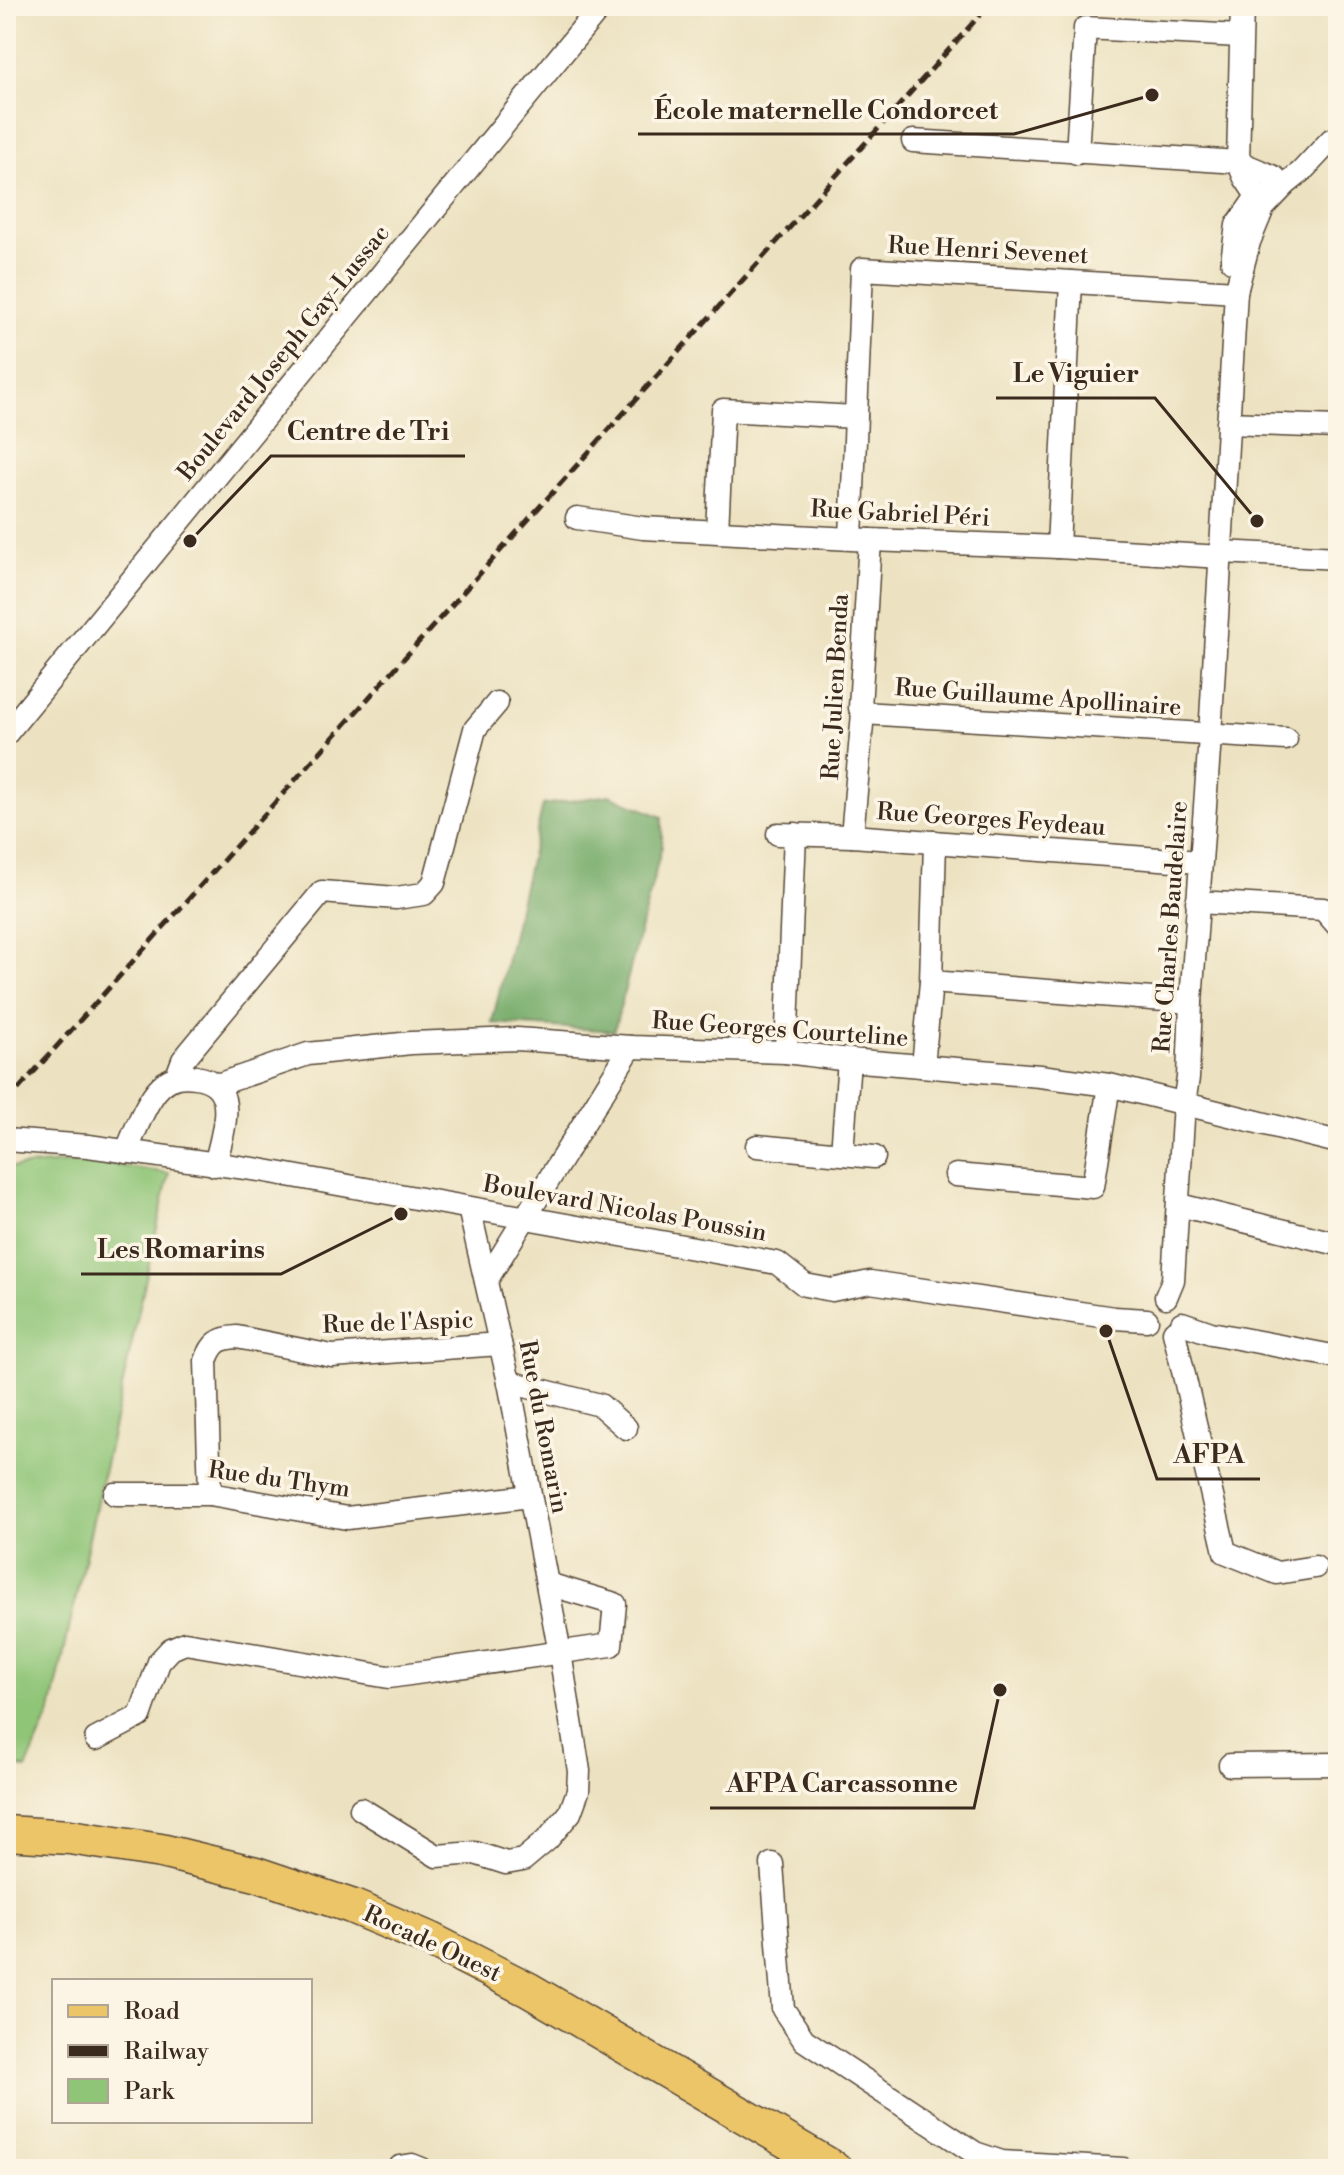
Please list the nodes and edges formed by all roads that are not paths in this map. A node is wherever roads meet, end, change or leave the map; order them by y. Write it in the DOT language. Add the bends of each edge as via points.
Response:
graph roads {
  1 [pos="601,6"];
  2 [pos="1242,6"];
  3 [pos="1240,36"];
  4 [pos="1335,137"];
  5 [pos="913,141"];
  6 [pos="1077,153"];
  7 [pos="1238,162"];
  8 [pos="1268,190"];
  9 [pos="1071,282"];
  10 [pos="1236,292"];
  11 [pos="856,417"];
  12 [pos="1228,423"];
  13 [pos="1338,427"];
  14 [pos="577,518"];
  15 [pos="717,531"];
  16 [pos="861,539"];
  17 [pos="1058,547"];
  18 [pos="1221,554"];
  19 [pos="1338,558"];
  20 [pos="497,703"];
  21 [pos="863,713"];
  22 [pos="6,734"];
  23 [pos="1210,736"];
  24 [pos="1286,739"];
  25 [pos="852,836"];
  26 [pos="935,842"];
  27 [pos="1200,862"];
  28 [pos="1197,902"];
  29 [pos="1338,926"];
  30 [pos="931,982"];
  31 [pos="1191,1002"];
  32 [pos="631,1047"];
  33 [pos="786,1052"];
  34 [pos="849,1060"];
  35 [pos="923,1066"];
  36 [pos="177,1076"];
  37 [pos="217,1085"];
  38 [pos="1109,1085"];
  39 [pos="1184,1103"];
  40 [pos="6,1140"];
  41 [pos="1338,1142"];
  42 [pos="88,1146"];
  43 [pos="757,1146"];
  44 [pos="126,1152"];
  45 [pos="842,1153"];
  46 [pos="6,1156"];
  47 [pos="874,1157"];
  48 [pos="215,1165"];
  49 [pos="956,1175"];
  50 [pos="1179,1205"];
  51 [pos="469,1208"];
  52 [pos="525,1218"];
  53 [pos="1338,1244"];
  54 [pos="486,1281"];
  55 [pos="1166,1297"];
  56 [pos="1147,1320"];
  57 [pos="1178,1328"];
  58 [pos="500,1344"];
  59 [pos="1338,1357"];
  60 [pos="509,1382"];
  61 [pos="626,1428"];
  62 [pos="115,1494"];
  63 [pos="210,1494"];
  64 [pos="530,1496"];
  65 [pos="1315,1567"];
  66 [pos="548,1584"];
  67 [pos="560,1653"];
  68 [pos="96,1739"];
  69 [pos="1338,1764"];
  70 [pos="1230,1765"];
  71 [pos="361,1809"];
  72 [pos="6,1833"];
  73 [pos="772,1864"];
  74 [pos="832,2165"];
  75 [pos="1079,2168"];
  76 [pos="399,2169"];
  77 [pos="422,2169"];
  78 [pos="1123,2169"];
  1 -- 22 [label="street, Boulevard Joseph Gay-Lussac"];
  2 -- 3 [label="street"];
  3 -- 6 [label="street" via="1085,28"];
  3 -- 7 [label="street"];
  4 -- 8 [label="street" via="1280,171"];
  5 -- 6 [label="street"];
  6 -- 7 [label="street"];
  7 -- 8 [label="street"];
  8 -- 10 [label="street, Rue Charles Baudelaire" via="1237,225 1231,275"];
  9 -- 10 [label="street, Rue Henri Sevenet"];
  9 -- 11 [label="street, Rue Henri Sevenet" via="862,269"];
  9 -- 17 [label="street"];
  10 -- 12 [label="street, Rue Charles Baudelaire"];
  11 -- 15 [label="street" via="723,410"];
  11 -- 16 [label="street, Rue Henri Sevenet"];
  12 -- 13 [label="street"];
  12 -- 18 [label="street, Rue Charles Baudelaire"];
  14 -- 15 [label="street, Rue Gabriel Péri"];
  15 -- 16 [label="street, Rue Gabriel Péri"];
  16 -- 17 [label="street, Rue Gabriel Péri"];
  16 -- 21 [label="street, Rue Julien Benda"];
  17 -- 18 [label="street, Rue Gabriel Péri"];
  18 -- 19 [label="street, Rue Gabriel Péri"];
  18 -- 23 [label="street, Rue Charles Baudelaire"];
  20 -- 36 [label="street" via="475,729 434,883 424,894 396,898 322,892 183,1060"];
  21 -- 23 [label="street, Rue Guillaume Apollinaire"];
  21 -- 25 [label="street, Rue Julien Benda"];
  23 -- 24 [label="street, Rue Guillaume Apollinaire"];
  23 -- 27 [label="street, Rue Charles Baudelaire"];
  25 -- 26 [label="street, Rue Georges Feydeau"];
  25 -- 33 [label="street, Rue Georges Feydeau" via="787,834"];
  26 -- 27 [label="street, Rue Georges Feydeau"];
  26 -- 30 [label="street"];
  27 -- 28 [label="street, Rue Charles Baudelaire"];
  28 -- 29 [label="street" via="1323,909"];
  28 -- 31 [label="street, Rue Charles Baudelaire"];
  30 -- 31 [label="street"];
  30 -- 35 [label="street"];
  31 -- 39 [label="street, Rue Charles Baudelaire"];
  32 -- 33 [label="street, Rue Georges Courteline"];
  32 -- 37 [label="street, Rue Georges Courteline" via="517,1039 411,1043 308,1054"];
  32 -- 52 [label="street"];
  33 -- 34 [label="street, Rue Georges Courteline"];
  34 -- 35 [label="street, Rue Georges Courteline"];
  34 -- 45 [label="street"];
  35 -- 38 [label="street, Rue Georges Courteline"];
  36 -- 37 [label="street"];
  36 -- 44 [label="street" via="161,1086"];
  37 -- 48 [label="street" via="226,1116"];
  38 -- 39 [label="street, Rue Georges Courteline"];
  38 -- 49 [label="street" via="1093,1187"];
  39 -- 41 [label="street, Rue Georges Courteline"];
  39 -- 50 [label="street, Rue Charles Baudelaire"];
  40 -- 42 [label="street, Boulevard Nicolas Poussin"];
  42 -- 44 [label="street, Boulevard Nicolas Poussin"];
  42 -- 46 [label="street, Boulevard Nicolas Poussin"];
  43 -- 45 [label="street"];
  44 -- 48 [label="street, Boulevard Nicolas Poussin"];
  45 -- 47 [label="street"];
  48 -- 51 [label="street, Boulevard Nicolas Poussin"];
  50 -- 53 [label="street"];
  50 -- 55 [label="street, Rue Charles Baudelaire" via="1173,1280"];
  51 -- 52 [label="street, Boulevard Nicolas Poussin"];
  51 -- 54 [label="street, Rue du Romarin"];
  52 -- 54 [label="street"];
  52 -- 56 [label="street, Boulevard Nicolas Poussin" via="777,1263 805,1285 832,1290 870,1282"];
  54 -- 58 [label="street, Rue du Romarin"];
  55 -- 56 [label="street" via="1151,1304"];
  55 -- 57 [label="street" via="1180,1306 1184,1317"];
  56 -- 57 [label="street" via="1157,1333"];
  57 -- 59 [label="street"];
  57 -- 65 [label="street" via="1225,1552 1277,1573"];
  58 -- 60 [label="street, Rue du Romarin"];
  58 -- 63 [label="street, Rue de l'Aspic" via="332,1356 222,1338 211,1346 206,1361"];
  60 -- 61 [label="street" via="600,1405"];
  60 -- 64 [label="street, Rue du Romarin"];
  62 -- 63 [label="street, Rue du Thym"];
  63 -- 64 [label="street, Rue du Thym" via="347,1518"];
  64 -- 66 [label="street, Rue du Romarin"];
  66 -- 67 [label="street, Rue du Romarin"];
  66 -- 67 [label="street" via="615,1604 611,1645"];
  67 -- 68 [label="street" via="389,1677 185,1643 159,1662 140,1716"];
  67 -- 71 [label="street, Rue du Romarin" via="578,1791 570,1813 523,1860 506,1863 475,1853 437,1856"];
  69 -- 70 [label="street"];
  72 -- 74 [label="main road, Rocade Ouest" via="161,1851 256,1874 351,1906 529,1990"];
  73 -- 75 [label="street" via="783,2009 804,2040 975,2153 1002,2162"];
  75 -- 78 [label="street"];
  76 -- 77 [label="street"];
}
